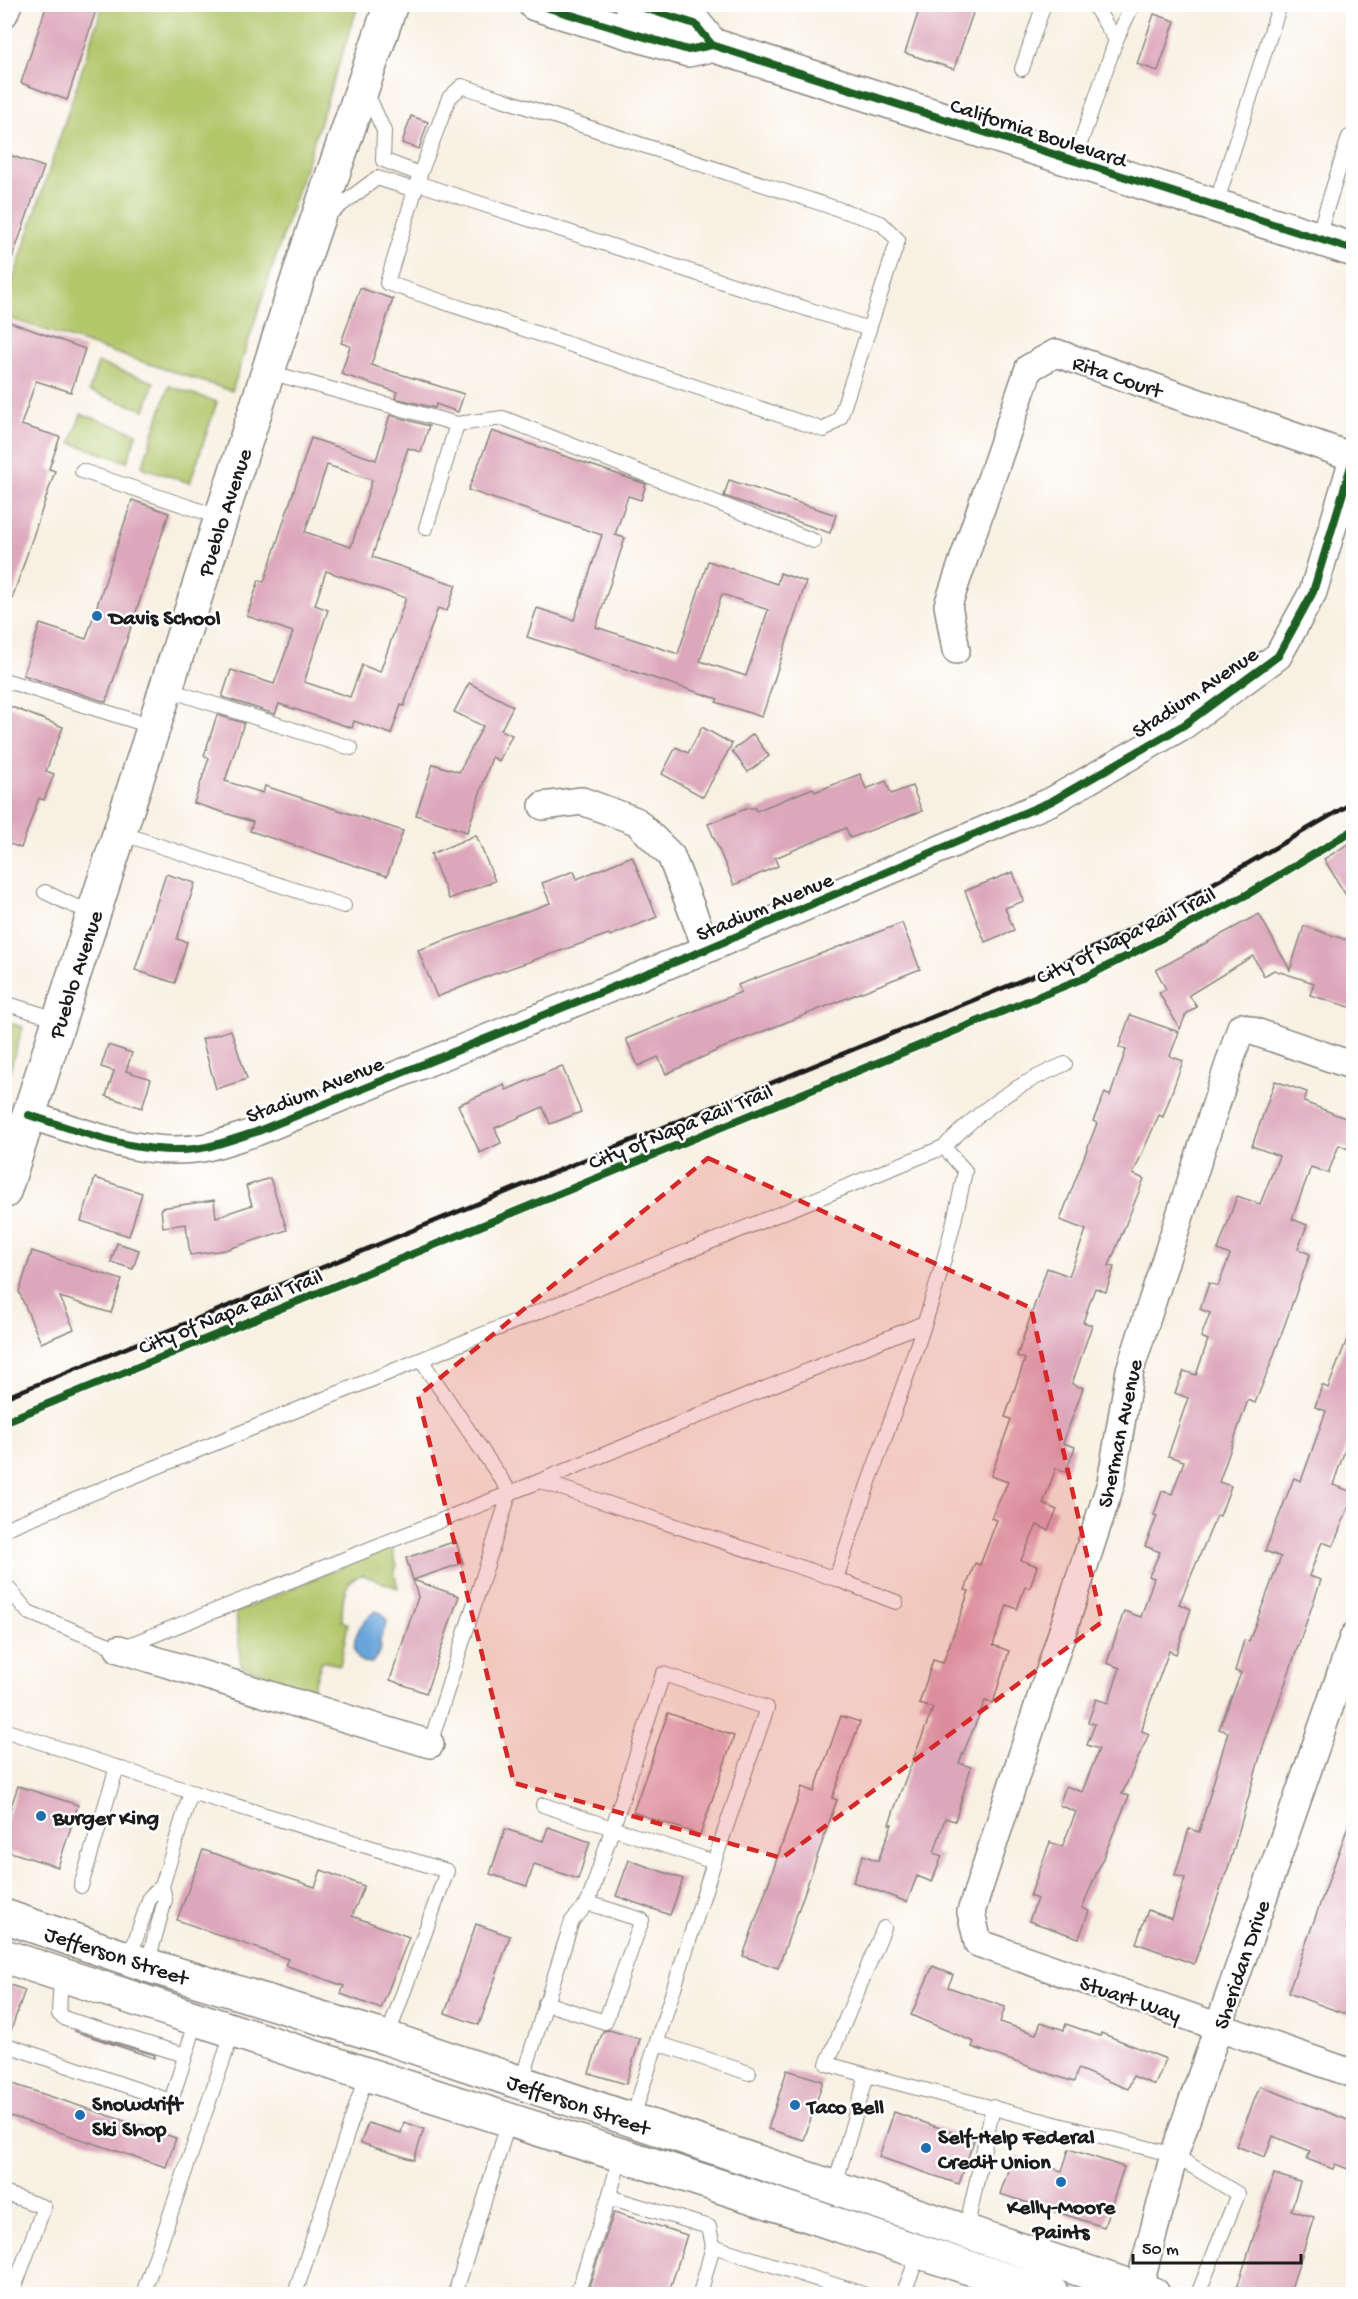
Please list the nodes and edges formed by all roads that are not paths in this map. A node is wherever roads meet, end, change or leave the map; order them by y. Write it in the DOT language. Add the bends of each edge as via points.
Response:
graph roads {
  1 [pos="8,4"];
  2 [pos="391,4"];
  3 [pos="535,4"];
  4 [pos="631,4"];
  5 [pos="1044,4"];
  6 [pos="1094,4"];
  7 [pos="1133,4"];
  8 [pos="1280,4"];
  9 [pos="4,14"];
  10 [pos="1116,40"];
  11 [pos="712,45"];
  12 [pos="1022,69"];
  13 [pos="363,84"];
  14 [pos="1349,137"];
  15 [pos="1074,161"];
  16 [pos="418,182"];
  17 [pos="1215,207"];
  18 [pos="316,224"];
  19 [pos="1317,239"];
  20 [pos="1353,250"];
  21 [pos="869,329"];
  22 [pos="268,372"];
  23 [pos="457,424"];
  24 [pos="1353,456"];
  25 [pos="82,471"];
  26 [pos="222,518"];
  27 [pos="426,528"];
  28 [pos="814,541"];
  29 [pos="956,650"];
  30 [pos="4,680"];
  31 [pos="166,689"];
  32 [pos="154,727"];
  33 [pos="351,748"];
  34 [pos="543,806"];
  35 [pos="120,833"];
  36 [pos="45,892"];
  37 [pos="344,906"];
  38 [pos="95,912"];
  39 [pos="707,949"];
  40 [pos="4,1003"];
  41 [pos="60,1020"];
  42 [pos="1065,1064"];
  43 [pos="1353,1066"];
  44 [pos="29,1114"];
  45 [pos="944,1147"];
  46 [pos="4,1191"];
  47 [pos="924,1323"];
  48 [pos="420,1360"];
  49 [pos="540,1480"];
  50 [pos="510,1492"];
  51 [pos="4,1529"];
  52 [pos="836,1579"];
  53 [pos="4,1583"];
  54 [pos="896,1602"];
  55 [pos="1353,1636"];
  56 [pos="118,1649"];
  57 [pos="4,1730"];
  58 [pos="430,1744"];
  59 [pos="117,1767"];
  60 [pos="191,1792"];
  61 [pos="543,1805"];
  62 [pos="614,1828"];
  63 [pos="714,1862"];
  64 [pos="81,1886"];
  65 [pos="162,1886"];
  66 [pos="588,1903"];
  67 [pos="4,1916"];
  68 [pos="884,1928"];
  69 [pos="978,1943"];
  70 [pos="4,1956"];
  71 [pos="138,1962"];
  72 [pos="61,1974"];
  73 [pos="545,2003"];
  74 [pos="197,2019"];
  75 [pos="1218,2027"];
  76 [pos="233,2031"];
  77 [pos="387,2038"];
  78 [pos="657,2043"];
  79 [pos="4,2044"];
  80 [pos="185,2055"];
  81 [pos="749,2073"];
  82 [pos="1353,2074"];
  83 [pos="867,2075"];
  84 [pos="366,2076"];
  85 [pos="522,2083"];
  86 [pos="993,2107"];
  87 [pos="509,2121"];
  88 [pos="632,2121"];
  89 [pos="621,2155"];
  90 [pos="1174,2155"];
  91 [pos="834,2188"];
  92 [pos="4,2193"];
  93 [pos="609,2197"];
  94 [pos="966,2230"];
  95 [pos="713,2246"];
  96 [pos="919,2254"];
  97 [pos="1143,2293"];
  98 [pos="12,2295"];
  99 [pos="143,2295"];
  100 [pos="295,2295"];
  101 [pos="455,2295"];
  102 [pos="577,2295"];
  103 [pos="700,2295"];
  104 [pos="863,2295"];
  105 [pos="903,2295"];
  106 [pos="1052,2295"];
  107 [pos="1198,2295"];
  1 -- 9 [label="street"];
  2 -- 13 [label="main road, Pueblo Avenue"];
  3 -- 11 [label="main road, California Boulevard" via="688,50"];
  4 -- 11 [label="main road" via="695,24"];
  5 -- 12 [label="lane"];
  6 -- 10 [label="lane"];
  7 -- 10 [label="lane"];
  8 -- 17 [label="lane"];
  10 -- 15 [label="lane"];
  11 -- 15 [label="main road, California Boulevard"];
  13 -- 16 [label="lane" via="384,131 383,160"];
  13 -- 18 [label="main road, Pueblo Avenue"];
  14 -- 19 [label="lane"];
  15 -- 17 [label="main road, California Boulevard"];
  16 -- 18 [label="lane" via="377,178"];
  16 -- 21 [label="lane"];
  16 -- 21 [label="lane" via="449,99 462,86 881,223 898,240"];
  16 -- 21 [label="lane" via="387,283 824,430 840,418"];
  17 -- 19 [label="main road, California Boulevard"];
  18 -- 22 [label="main road, Pueblo Avenue"];
  19 -- 20 [label="main road, California Boulevard"];
  22 -- 23 [label="lane"];
  22 -- 26 [label="main road, Pueblo Avenue"];
  23 -- 27 [label="lane"];
  23 -- 28 [label="lane" via="502,418"];
  24 -- 29 [label="street, Rita Court" via="1056,353 1029,368 952,593 948,605"];
  24 -- 39 [label="street, Stadium Avenue" via="1313,592 1278,656 1184,725 1052,801"];
  25 -- 26 [label="lane"];
  26 -- 31 [label="main road, Pueblo Avenue"];
  30 -- 32 [label="lane"];
  31 -- 32 [label="main road, Pueblo Avenue"];
  31 -- 33 [label="lane"];
  32 -- 35 [label="main road, Pueblo Avenue"];
  34 -- 39 [label="street" via="582,801 636,821 671,856"];
  35 -- 37 [label="lane"];
  35 -- 38 [label="main road, Pueblo Avenue"];
  36 -- 38 [label="lane"];
  38 -- 41 [label="main road, Pueblo Avenue"];
  39 -- 44 [label="street, Stadium Avenue" via="256,1132 205,1147 154,1149 104,1139"];
  40 -- 41 [label="lane"];
  41 -- 44 [label="main road, Pueblo Avenue"];
  42 -- 45 [label="lane" via="1023,1082 974,1117"];
  43 -- 69 [label="street, Sherman Avenue" via="1241,1028 1130,1370 1111,1483 971,1912"];
  44 -- 46 [label="main road, Pueblo Avenue"];
  45 -- 47 [label="lane" via="965,1171 954,1229"];
  45 -- 48 [label="lane"];
  47 -- 49 [label="lane"];
  47 -- 52 [label="lane"];
  48 -- 50 [label="lane"];
  48 -- 51 [label="lane"];
  49 -- 50 [label="lane"];
  49 -- 52 [label="lane"];
  50 -- 56 [label="lane"];
  50 -- 58 [label="lane"];
  52 -- 54 [label="lane"];
  53 -- 56 [label="lane" via="28,1612"];
  55 -- 75 [label="street, Sheridan Drive"];
  56 -- 58 [label="street"];
  57 -- 59 [label="lane"];
  59 -- 60 [label="lane"];
  59 -- 64 [label="lane"];
  60 -- 65 [label="lane"];
  60 -- 77 [label="lane" via="447,1871"];
  61 -- 62 [label="lane"];
  62 -- 63 [label="lane"];
  62 -- 63 [label="lane" via="663,1674 767,1708"];
  62 -- 66 [label="lane"];
  63 -- 78 [label="lane"];
  65 -- 71 [label="lane" via="165,1900"];
  65 -- 71 [label="lane" via="150,1897"];
  66 -- 73 [label="lane" via="572,1921"];
  66 -- 73 [label="lane" via="642,1920 605,2022"];
  67 -- 71 [label="main road, Jefferson Street"];
  68 -- 83 [label="lane" via="827,2064"];
  69 -- 75 [label="street, Stuart Way"];
  70 -- 72 [label="main road, Jefferson Street"];
  71 -- 77 [label="main road, Jefferson Street"];
  72 -- 74 [label="main road, Jefferson Street"];
  72 -- 80 [label="lane" via="59,2014 66,2019"];
  73 -- 85 [label="lane"];
  74 -- 76 [label="main road, Jefferson Street"];
  74 -- 80 [label="lane"];
  75 -- 82 [label="street, Stuart Way"];
  75 -- 90 [label="street, Sheridan Drive"];
  76 -- 84 [label="main road, Jefferson Street"];
  76 -- 99 [label="lane"];
  77 -- 85 [label="main road, Jefferson Street"];
  78 -- 81 [label="lane"];
  78 -- 88 [label="lane"];
  79 -- 80 [label="lane" via="171,2101"];
  83 -- 86 [label="lane"];
  83 -- 91 [label="lane"];
  84 -- 87 [label="main road, Jefferson Street"];
  84 -- 100 [label="lane"];
  85 -- 88 [label="main road, Jefferson Street"];
  86 -- 90 [label="lane"];
  86 -- 94 [label="lane"];
  87 -- 89 [label="main road, Jefferson Street"];
  87 -- 101 [label="lane"];
  88 -- 91 [label="main road, Jefferson Street"];
  89 -- 93 [label="lane"];
  89 -- 96 [label="main road, Jefferson Street"];
  90 -- 97 [label="street, Sheridan Drive"];
  90 -- 107 [label="lane" via="1238,2194"];
  91 -- 94 [label="main road, Jefferson Street"];
  92 -- 98 [label="lane" via="44,2207"];
  93 -- 95 [label="lane" via="709,2227"];
  93 -- 102 [label="lane"];
  94 -- 97 [label="main road, Jefferson Street"];
  95 -- 103 [label="lane"];
  95 -- 104 [label="lane"];
  96 -- 105 [label="lane"];
  96 -- 106 [label="main road, Jefferson Street"];
}
